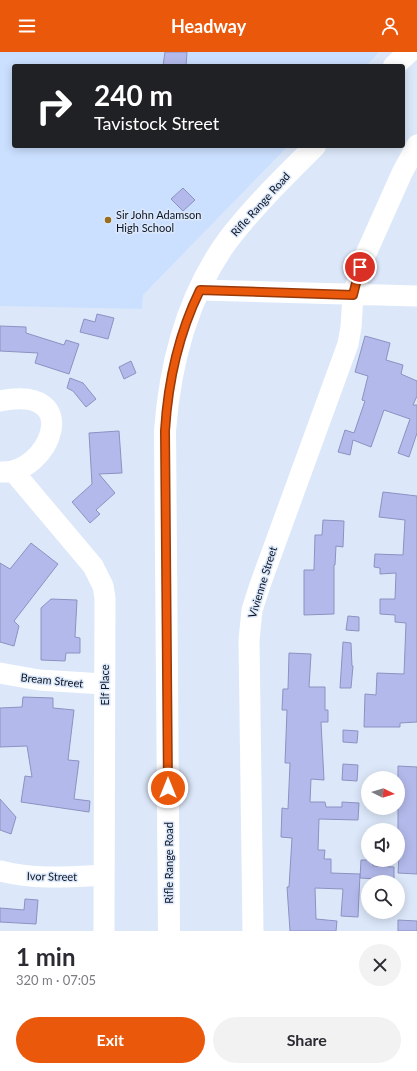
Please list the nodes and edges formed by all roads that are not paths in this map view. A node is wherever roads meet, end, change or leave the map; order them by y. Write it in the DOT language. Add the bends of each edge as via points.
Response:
graph roads {
  1 [pos="409,52"];
  2 [pos="396,64"];
  3 [pos="417,145"];
  4 [pos="313,148"];
  5 [pos="200,290"];
  6 [pos="353,295"];
  7 [pos="417,296"];
  8 [pos="0,401"];
  9 [pos="6,471"];
  10 [pos="0,672"];
  11 [pos="104,684"];
  12 [pos="0,871"];
  13 [pos="104,875"];
  14 [pos="104,931"];
  15 [pos="169,931"];
  16 [pos="253,931"];
  1 -- 2 [label="main road"];
  3 -- 6 [label="street" via="364,258"];
  4 -- 5 [label="main road, Rifle Range Road" via="242,222 220,253"];
  5 -- 6 [label="street"];
  5 -- 15 [label="main road, Rifle Range Road" via="185,323 174,362 165,431"];
  6 -- 7 [label="street"];
  6 -- 16 [label="street, Vivienne Street" via="348,344 277,536 250,624"];
  8 -- 9 [label="street, Elf Place" via="12,399 38,402 52,417 51,436 42,448 23,467"];
  9 -- 11 [label="street, Elf Place" via="89,561 99,576 105,598"];
  10 -- 11 [label="street, Bream Street" via="39,680"];
  11 -- 13 [label="street, Elf Place"];
  12 -- 13 [label="street, Ivor Street" via="48,877"];
  13 -- 14 [label="street, Elf Place"];
}
